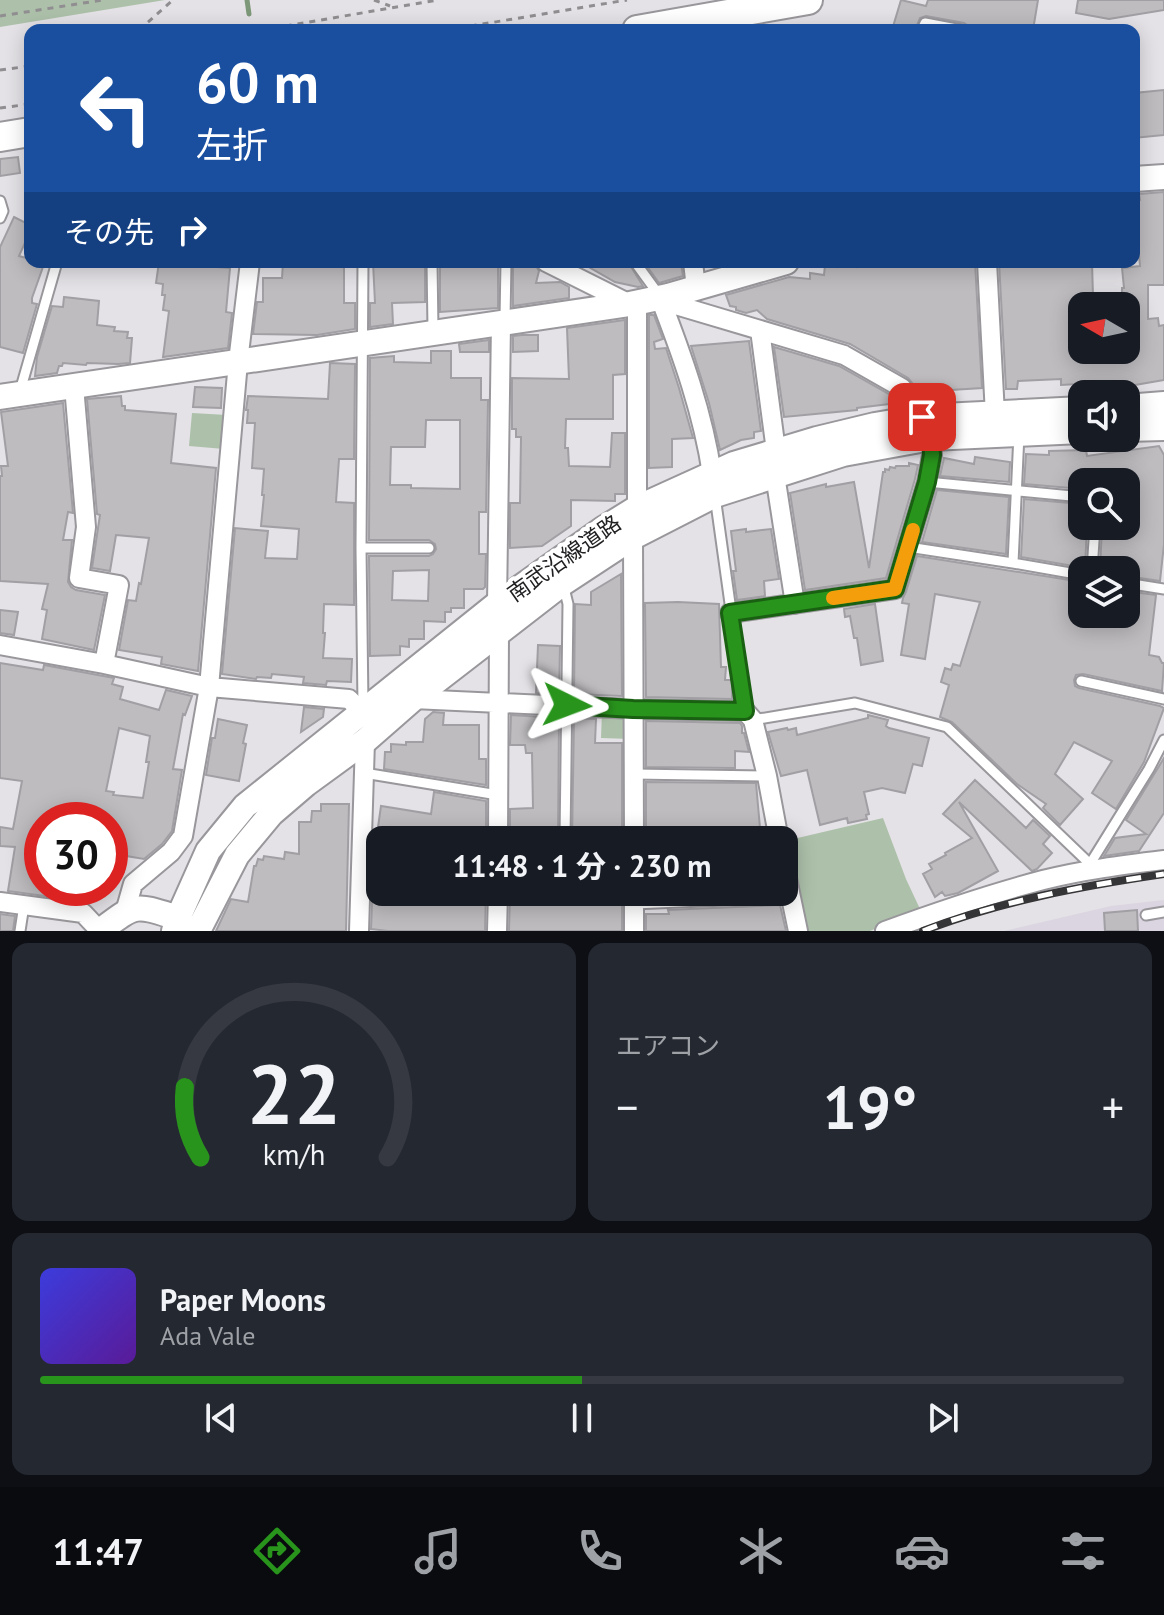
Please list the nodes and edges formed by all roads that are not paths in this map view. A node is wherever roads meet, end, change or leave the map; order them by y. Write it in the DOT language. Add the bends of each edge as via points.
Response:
graph roads {
  1 [pos="808,0"];
  2 [pos="702,24"];
  3 [pos="24,133"];
  4 [pos="0,137"];
  5 [pos="1164,177"];
  6 [pos="1140,179"];
  7 [pos="0,201"];
  8 [pos="0,218"];
  9 [pos="55,268"];
  10 [pos="249,268"];
  11 [pos="363,268"];
  12 [pos="432,268"];
  13 [pos="506,268"];
  14 [pos="561,268"];
  15 [pos="636,268"];
  16 [pos="694,268"];
  17 [pos="765,268"];
  18 [pos="987,268"];
  19 [pos="696,288"];
  20 [pos="643,301"];
  21 [pos="503,323"];
  22 [pos="760,330"];
  23 [pos="433,333"];
  24 [pos="364,343"];
  25 [pos="238,362"];
  26 [pos="74,386"];
  27 [pos="10,396"];
  28 [pos="1164,404"];
  29 [pos="1140,406"];
  30 [pos="1068,410"];
  31 [pos="995,415"];
  32 [pos="926,427"];
  33 [pos="1164,428"];
  34 [pos="1140,429"];
  35 [pos="1068,432"];
  36 [pos="1019,434"];
  37 [pos="776,463"];
  38 [pos="927,482"];
  39 [pos="714,485"];
  40 [pos="1017,491"];
  41 [pos="1068,496"];
  42 [pos="637,508"];
  43 [pos="633,537"];
  44 [pos="908,547"];
  45 [pos="361,548"];
  46 [pos="429,548"];
  47 [pos="1013,563"];
  48 [pos="1068,573"];
  49 [pos="563,583"];
  50 [pos="1140,585"];
  51 [pos="1164,589"];
  52 [pos="497,604"];
  53 [pos="795,604"];
  54 [pos="730,613"];
  55 [pos="499,632"];
  56 [pos="0,645"];
  57 [pos="104,664"];
  58 [pos="1081,681"];
  59 [pos="209,687"];
  60 [pos="413,699"];
  61 [pos="1164,699"];
  62 [pos="499,702"];
  63 [pos="567,705"];
  64 [pos="633,709"];
  65 [pos="363,713"];
  66 [pos="749,716"];
  67 [pos="1164,740"];
  68 [pos="365,741"];
  69 [pos="364,773"];
  70 [pos="633,774"];
  71 [pos="767,776"];
  72 [pos="498,795"];
  73 [pos="498,826"];
  74 [pos="565,826"];
  75 [pos="634,826"];
  76 [pos="776,826"];
  77 [pos="183,836"];
  78 [pos="208,851"];
  79 [pos="1164,860"];
  80 [pos="1091,867"];
  81 [pos="0,902"];
  82 [pos="24,905"];
  83 [pos="31,906"];
  84 [pos="498,906"];
  85 [pos="634,906"];
  86 [pos="793,906"];
  87 [pos="125,912"];
  88 [pos="1164,912"];
  89 [pos="1146,915"];
  90 [pos="184,928"];
  91 [pos="20,931"];
  92 [pos="100,931"];
  93 [pos="359,931"];
  94 [pos="497,931"];
  95 [pos="634,931"];
  96 [pos="798,931"];
  97 [pos="885,931"];
  1 -- 2 [label="main road"];
  3 -- 4 [label="main road"];
  5 -- 6 [label="street"];
  7 -- 8 [label="lane"];
  9 -- 27 [label="lane"];
  10 -- 25 [label="street"];
  11 -- 24 [label="lane"];
  12 -- 23 [label="lane"];
  13 -- 21 [label="lane"];
  14 -- 20 [label="street"];
  15 -- 20 [label="lane"];
  16 -- 19 [label="street"];
  17 -- 19 [label="street"];
  18 -- 31 [label="street"];
  19 -- 20 [label="street"];
  20 -- 21 [label="street"];
  20 -- 22 [label="street" via="676,305"];
  20 -- 39 [label="street" via="688,372"];
  20 -- 42 [label="street"];
  21 -- 23 [label="street"];
  21 -- 52 [label="street"];
  22 -- 32 [label="street" via="844,355 902,388"];
  22 -- 37 [label="street"];
  23 -- 24 [label="street"];
  24 -- 25 [label="street"];
  24 -- 45 [label="lane"];
  25 -- 26 [label="street"];
  25 -- 59 [label="street"];
  26 -- 27 [label="street"];
  26 -- 57 [label="street" via="86,527 79,578 119,585"];
  28 -- 29 [label="street"];
  30 -- 31 [label="street, 南武沿線道路"];
  31 -- 32 [label="street, 南武沿線道路"];
  32 -- 36 [label="street, 南武沿線道路"];
  32 -- 37 [label="street, 南武沿線道路" via="875,425 817,439"];
  32 -- 38 [label="street" via="932,455"];
  33 -- 34 [label="street"];
  35 -- 36 [label="street, 南武沿線道路"];
  36 -- 40 [label="lane"];
  37 -- 39 [label="street, 南武沿線道路" via="734,464"];
  37 -- 53 [label="street"];
  38 -- 40 [label="lane"];
  38 -- 44 [label="street"];
  39 -- 42 [label="street, 南武沿線道路"];
  39 -- 43 [label="street, 南武沿線道路"];
  39 -- 54 [label="lane"];
  40 -- 41 [label="lane"];
  40 -- 47 [label="lane"];
  42 -- 52 [label="street, 南武沿線道路"];
  43 -- 49 [label="street, 南武沿線道路"];
  43 -- 64 [label="street"];
  44 -- 47 [label="lane"];
  44 -- 53 [label="street" via="895,589"];
  45 -- 46 [label="lane"];
  45 -- 65 [label="lane"];
  47 -- 48 [label="lane"];
  49 -- 55 [label="street, 南武沿線道路"];
  49 -- 63 [label="lane" via="568,604"];
  50 -- 51 [label="lane"];
  52 -- 65 [label="street, 南武沿線道路"];
  53 -- 54 [label="street"];
  54 -- 66 [label="lane"];
  55 -- 60 [label="street, 南武沿線道路"];
  55 -- 62 [label="street"];
  56 -- 57 [label="street"];
  57 -- 59 [label="street"];
  58 -- 61 [label="lane"];
  59 -- 65 [label="street" via="349,699"];
  59 -- 77 [label="street"];
  60 -- 62 [label="street"];
  60 -- 68 [label="street, 南武沿線道路"];
  62 -- 63 [label="street"];
  62 -- 72 [label="street"];
  63 -- 64 [label="street"];
  63 -- 74 [label="lane"];
  64 -- 66 [label="street"];
  64 -- 70 [label="street"];
  65 -- 68 [label="lane"];
  65 -- 78 [label="street, 南武沿線道路" via="245,806"];
  66 -- 71 [label="street"];
  66 -- 80 [label="lane" via="855,703 947,727"];
  67 -- 80 [label="lane"];
  68 -- 69 [label="street"];
  68 -- 90 [label="street, 南武沿線道路" via="271,814"];
  69 -- 72 [label="lane"];
  69 -- 93 [label="street"];
  70 -- 71 [label="lane"];
  70 -- 75 [label="street"];
  71 -- 76 [label="street"];
  72 -- 73 [label="street"];
  77 -- 78 [label="street"];
  77 -- 87 [label="street" via="133,884"];
  78 -- 90 [label="street, 南武沿線道路"];
  79 -- 80 [label="street"];
  80 -- 97 [label="street"];
  81 -- 82 [label="street"];
  82 -- 91 [label="lane"];
  83 -- 92 [label="street" via="83,913"];
  84 -- 94 [label="street"];
  85 -- 95 [label="street"];
  86 -- 96 [label="street"];
  87 -- 90 [label="street" via="143,907"];
  87 -- 92 [label="street"];
  88 -- 89 [label="lane"];
}
